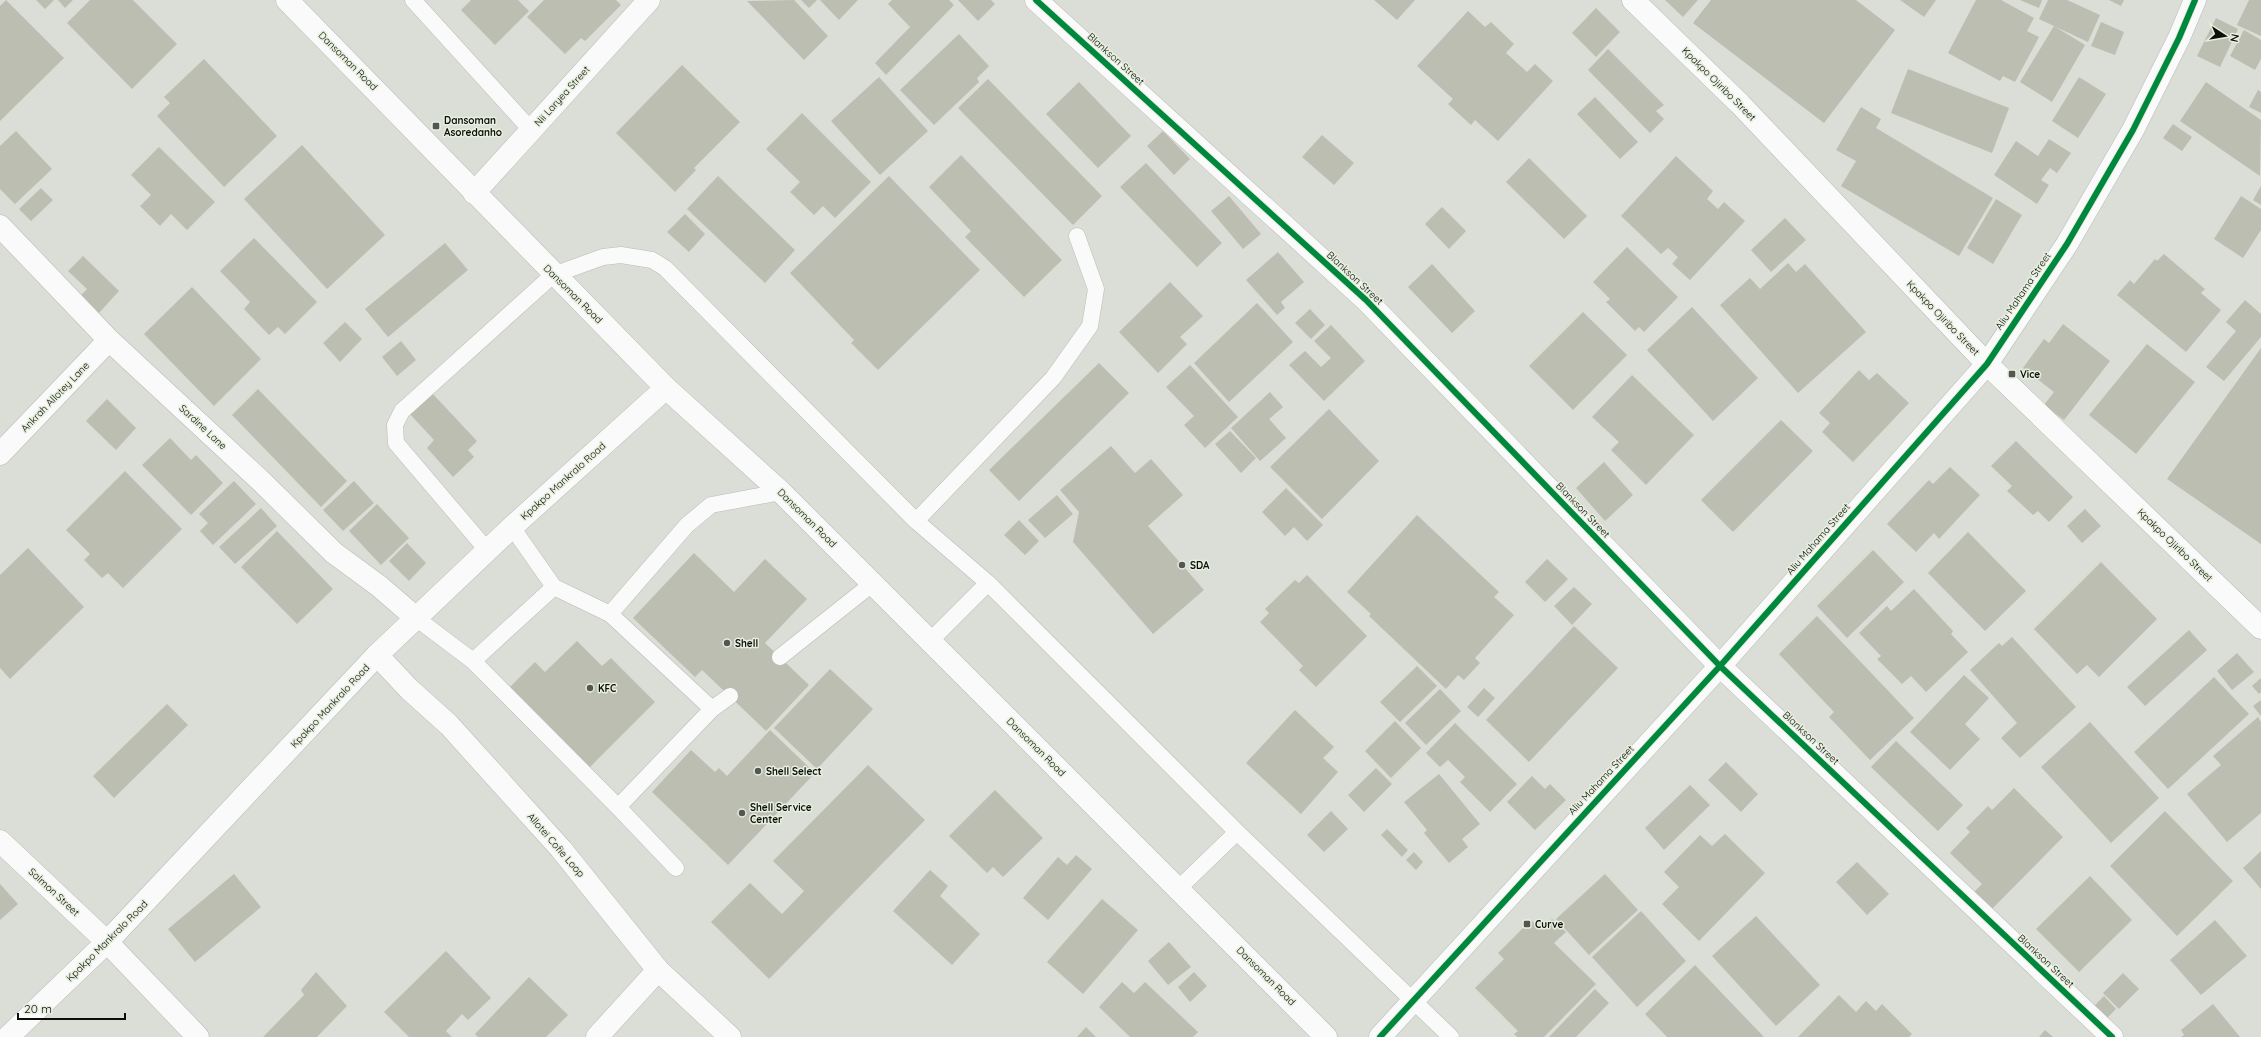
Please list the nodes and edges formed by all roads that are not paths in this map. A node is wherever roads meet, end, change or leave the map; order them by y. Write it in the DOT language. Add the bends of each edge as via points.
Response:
graph roads {
  1 [pos="287,0"];
  2 [pos="413,0"];
  3 [pos="649,0"];
  4 [pos="1036,0"];
  5 [pos="1633,0"];
  6 [pos="2195,0"];
  7 [pos="531,130"];
  8 [pos="474,193"];
  9 [pos="0,226"];
  10 [pos="1077,236"];
  11 [pos="553,275"];
  12 [pos="109,340"];
  13 [pos="1987,364"];
  14 [pos="666,388"];
  15 [pos="0,454"];
  16 [pos="782,492"];
  17 [pos="916,521"];
  18 [pos="512,527"];
  19 [pos="487,550"];
  20 [pos="988,583"];
  21 [pos="872,584"];
  22 [pos="554,587"];
  23 [pos="610,614"];
  24 [pos="416,618"];
  25 [pos="2261,628"];
  26 [pos="929,642"];
  27 [pos="377,655"];
  28 [pos="780,658"];
  29 [pos="473,661"];
  30 [pos="1720,666"];
  31 [pos="730,696"];
  32 [pos="712,709"];
  33 [pos="618,807"];
  34 [pos="1238,832"];
  35 [pos="0,841"];
  36 [pos="676,868"];
  37 [pos="1179,888"];
  38 [pos="107,942"];
  39 [pos="658,970"];
  40 [pos="1414,999"];
  41 [pos="8,1037"];
  42 [pos="198,1037"];
  43 [pos="597,1037"];
  44 [pos="730,1037"];
  45 [pos="1326,1037"];
  46 [pos="1380,1037"];
  47 [pos="1450,1037"];
  48 [pos="2112,1037"];
  1 -- 8 [label="street, Dansoman Road"];
  2 -- 7 [label="lane"];
  3 -- 7 [label="street, Nii Laryea Street"];
  4 -- 30 [label="street, Blankson Street" via="1366,300"];
  5 -- 13 [label="street, Kpakpo Ojiribo Street" via="1740,104"];
  6 -- 13 [label="street, Aliu Mahama Street" via="2133,130 2067,244"];
  7 -- 8 [label="street, Nii Laryea Street"];
  8 -- 11 [label="street, Dansoman Road"];
  9 -- 12 [label="street, Sardine Lane"];
  10 -- 17 [label="lane" via="1096,289 1090,326 1052,378"];
  11 -- 14 [label="street, Dansoman Road"];
  11 -- 17 [label="lane" via="603,257 621,255 652,260 665,268"];
  11 -- 19 [label="lane" via="402,411 395,425 396,442"];
  12 -- 15 [label="street, Ankrah Allotey Lane"];
  12 -- 24 [label="street, Sardine Lane" via="262,482 334,553 379,586"];
  13 -- 25 [label="street, Kpakpo Ojiribo Street"];
  13 -- 30 [label="street, Aliu Mahama Street"];
  14 -- 16 [label="street, Dansoman Road"];
  14 -- 18 [label="street, Kpakpo Mankralo Road"];
  16 -- 21 [label="street, Dansoman Road"];
  16 -- 23 [label="lane" via="711,505 687,525"];
  17 -- 20 [label="lane"];
  18 -- 19 [label="street, Kpakpo Mankralo Road"];
  18 -- 22 [label="lane"];
  19 -- 24 [label="street, Kpakpo Mankralo Road"];
  20 -- 26 [label="lane"];
  20 -- 34 [label="lane"];
  21 -- 26 [label="street, Dansoman Road"];
  21 -- 28 [label="lane"];
  22 -- 23 [label="lane"];
  22 -- 29 [label="lane"];
  23 -- 32 [label="lane"];
  24 -- 27 [label="street, Kpakpo Mankralo Road"];
  24 -- 29 [label="lane"];
  26 -- 37 [label="street, Dansoman Road"];
  27 -- 38 [label="street, Kpakpo Mankralo Road"];
  27 -- 39 [label="street, Allotei Cofie Loop" via="409,689 449,725 561,849"];
  29 -- 33 [label="lane"];
  30 -- 40 [label="street, Aliu Mahama Street"];
  30 -- 48 [label="street, Blankson Street"];
  31 -- 32 [label="lane"];
  32 -- 33 [label="lane"];
  33 -- 36 [label="lane"];
  34 -- 37 [label="lane"];
  34 -- 40 [label="lane"];
  35 -- 38 [label="street, Salmon Street"];
  37 -- 45 [label="street, Dansoman Road"];
  38 -- 41 [label="street, Kpakpo Mankralo Road"];
  38 -- 42 [label="street, Salmon Street"];
  39 -- 43 [label="street"];
  39 -- 44 [label="street, Allotei Cofie Loop"];
  40 -- 46 [label="street, Aliu Mahama Street"];
  40 -- 47 [label="lane"];
}
